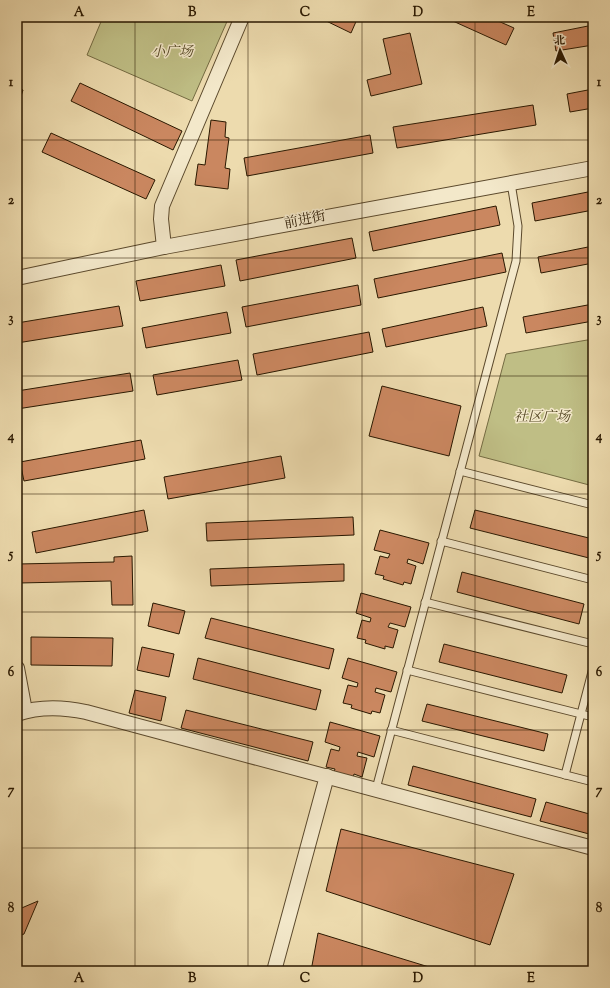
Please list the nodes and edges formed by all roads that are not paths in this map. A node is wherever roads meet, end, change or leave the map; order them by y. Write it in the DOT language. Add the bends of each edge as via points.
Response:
graph roads {
  1 [pos="242,17"];
  2 [pos="593,168"];
  3 [pos="511,183"];
  4 [pos="164,247"];
  5 [pos="17,278"];
  6 [pos="460,471"];
  7 [pos="593,505"];
  8 [pos="441,541"];
  9 [pos="593,580"];
  10 [pos="425,602"];
  11 [pos="593,644"];
  12 [pos="17,668"];
  13 [pos="593,668"];
  14 [pos="407,670"];
  15 [pos="21,713"];
  16 [pos="581,714"];
  17 [pos="593,717"];
  18 [pos="391,730"];
  19 [pos="565,775"];
  20 [pos="328,776"];
  21 [pos="593,782"];
  22 [pos="376,789"];
  23 [pos="593,848"];
  24 [pos="274,971"];
  1 -- 4 [label="street" via="164,201 160,219"];
  2 -- 3 [label="street, 前进街"];
  3 -- 4 [label="street, 前进街"];
  3 -- 6 [label="lane" via="518,226 516,261"];
  4 -- 5 [label="street, 前进街"];
  6 -- 7 [label="lane"];
  6 -- 8 [label="lane"];
  8 -- 9 [label="lane"];
  8 -- 10 [label="lane"];
  10 -- 11 [label="lane"];
  10 -- 14 [label="lane"];
  12 -- 15 [label="street"];
  13 -- 16 [label="lane"];
  14 -- 16 [label="lane"];
  14 -- 18 [label="lane"];
  15 -- 20 [label="street" via="54,707 71,709"];
  16 -- 17 [label="lane"];
  16 -- 19 [label="lane"];
  18 -- 19 [label="lane"];
  18 -- 22 [label="lane"];
  19 -- 21 [label="lane"];
  20 -- 22 [label="street"];
  20 -- 24 [label="street"];
  22 -- 23 [label="street"];
}
